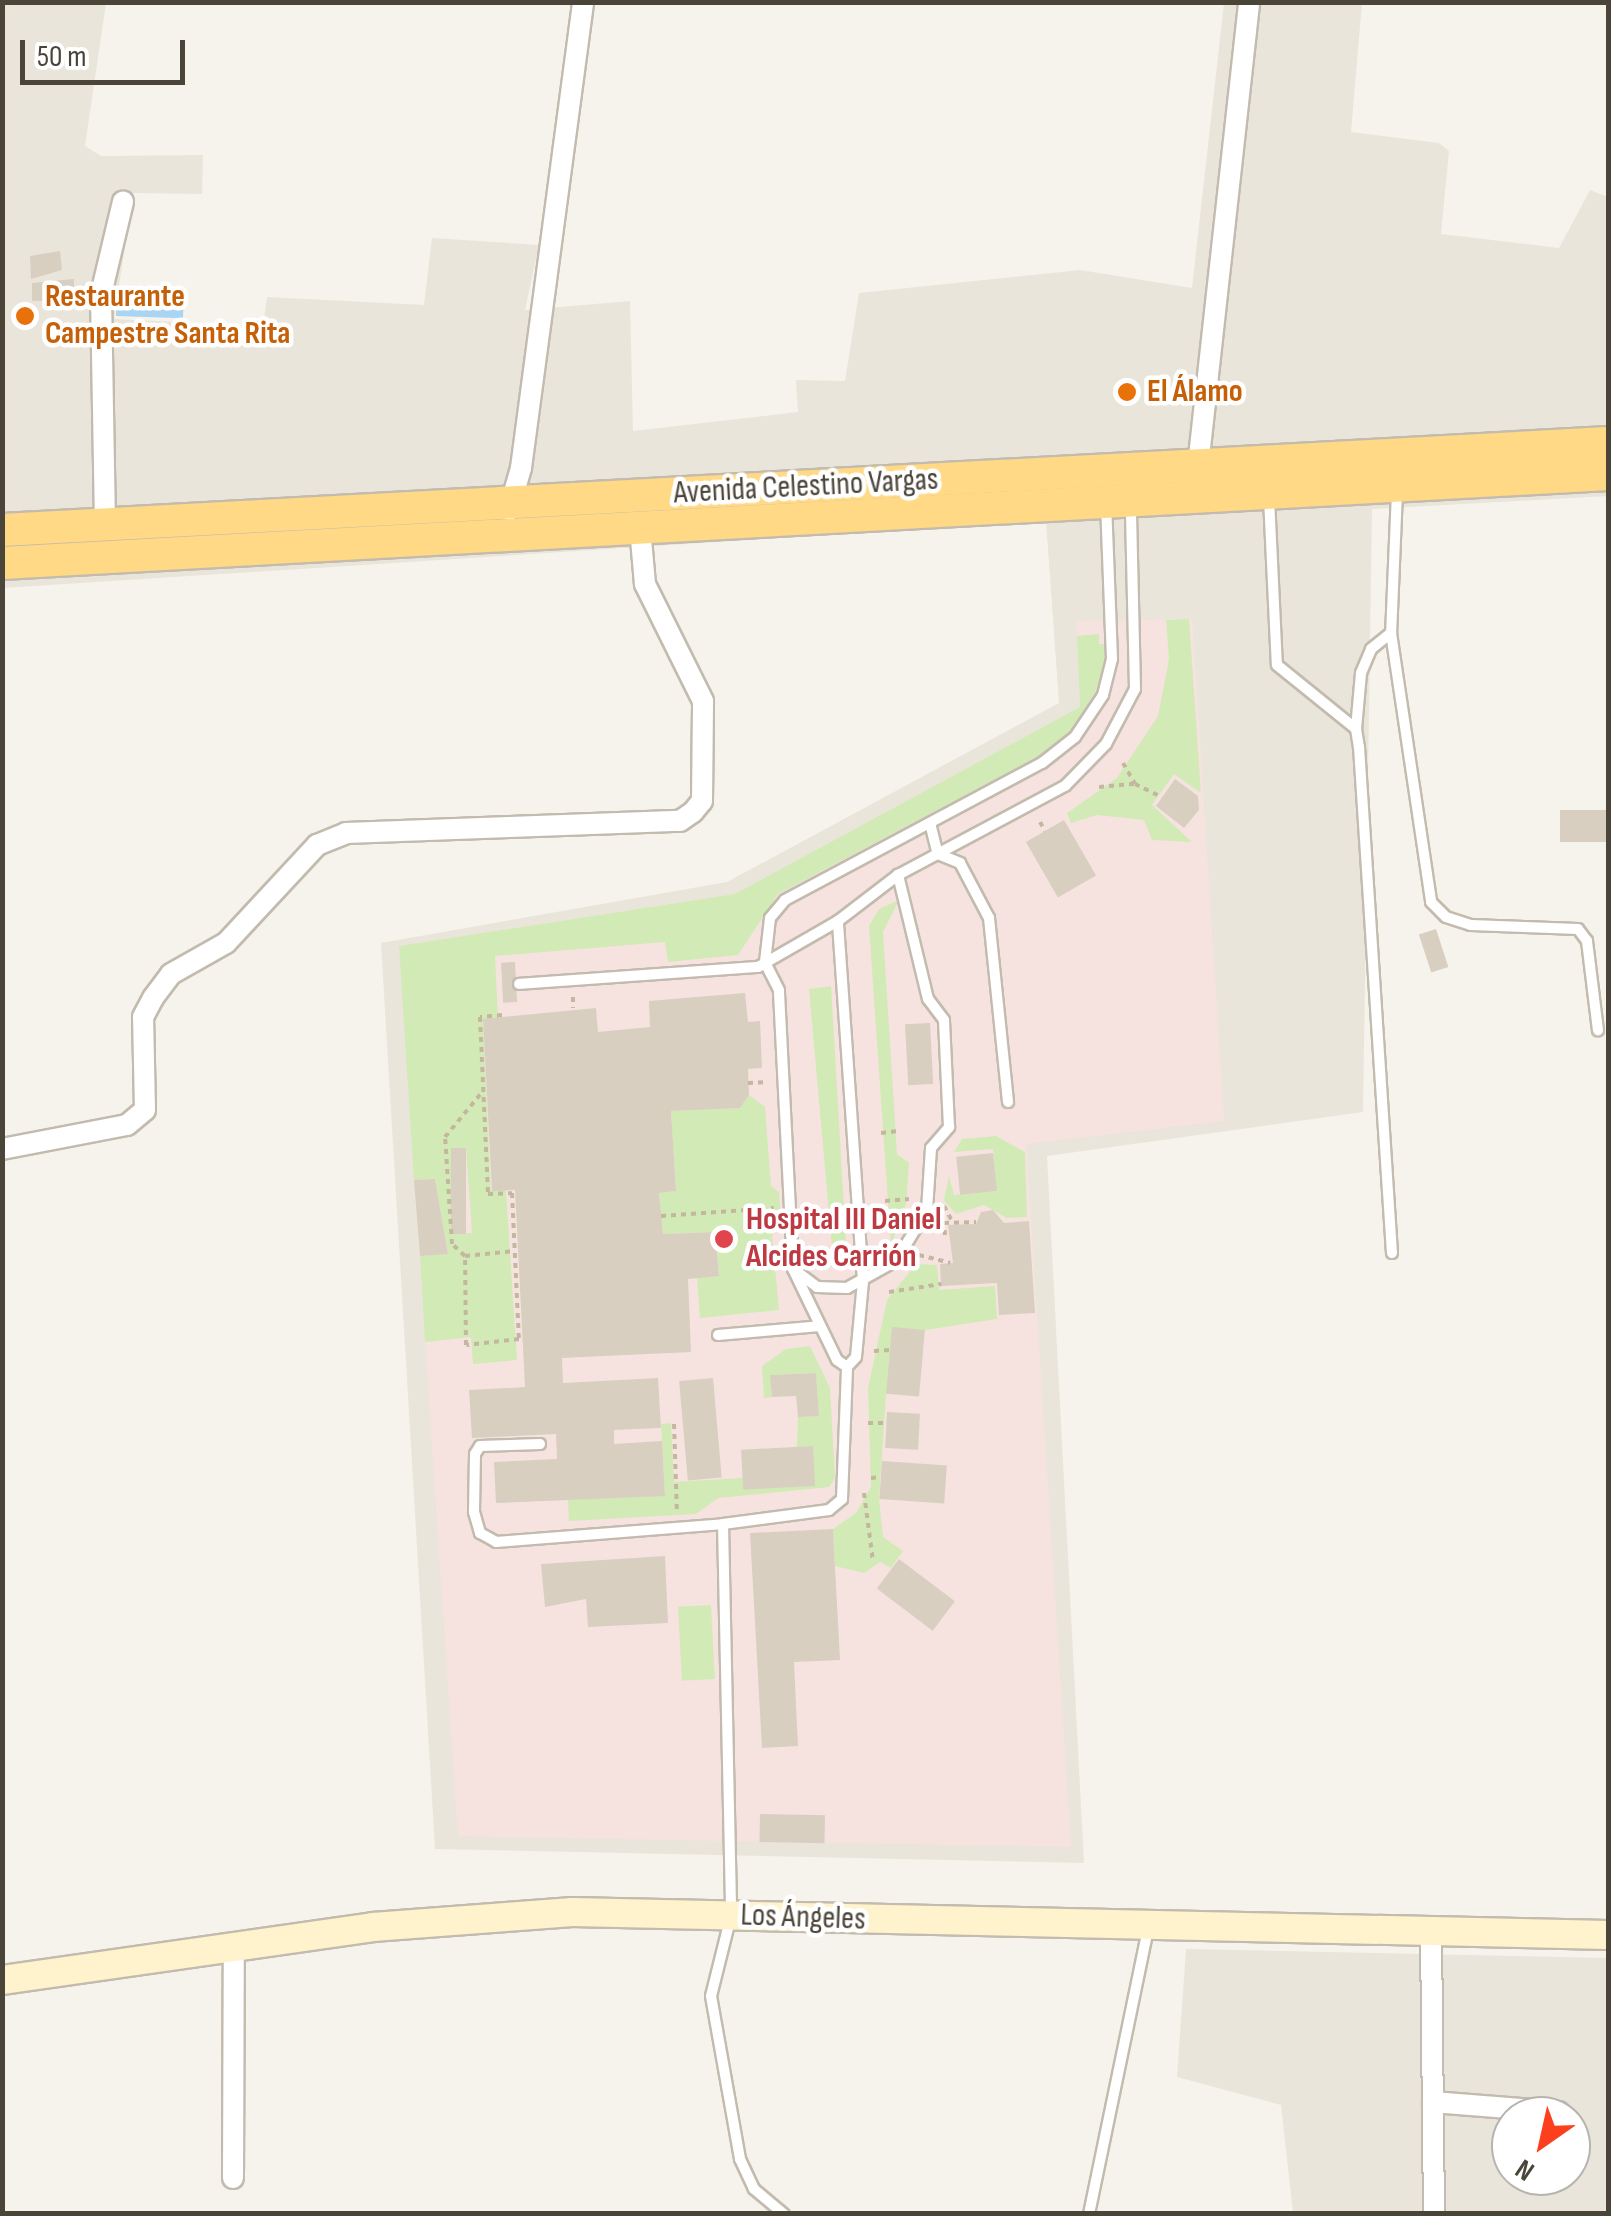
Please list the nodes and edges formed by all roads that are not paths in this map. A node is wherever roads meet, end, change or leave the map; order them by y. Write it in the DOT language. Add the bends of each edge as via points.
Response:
graph roads {
  1 [pos="583,2"];
  2 [pos="1250,2"];
  3 [pos="123,202"];
  4 [pos="1608,442"];
  5 [pos="1198,466"];
  6 [pos="1395,470"];
  7 [pos="1608,474"];
  8 [pos="1118,485"];
  9 [pos="1269,492"];
  10 [pos="877,499"];
  11 [pos="509,516"];
  12 [pos="105,524"];
  13 [pos="640,528"];
  14 [pos="2,530"];
  15 [pos="142,538"];
  16 [pos="2,563"];
  17 [pos="1391,633"];
  18 [pos="1356,729"];
  19 [pos="930,823"];
  20 [pos="938,854"];
  21 [pos="898,876"];
  22 [pos="838,921"];
  23 [pos="764,962"];
  24 [pos="519,984"];
  25 [pos="1598,1030"];
  26 [pos="1008,1102"];
  27 [pos="2,1149"];
  28 [pos="1392,1253"];
  29 [pos="793,1269"];
  30 [pos="863,1281"];
  31 [pos="820,1326"];
  32 [pos="718,1335"];
  33 [pos="847,1367"];
  34 [pos="540,1444"];
  35 [pos="723,1524"];
  36 [pos="731,1916"];
  37 [pos="1148,1929"];
  38 [pos="1431,1931"];
  39 [pos="1608,1935"];
  40 [pos="234,1946"];
  41 [pos="2,1980"];
  42 [pos="1433,2102"];
  43 [pos="1491,2107"];
  44 [pos="232,2178"];
  45 [pos="784,2214"];
  46 [pos="1089,2214"];
  47 [pos="1434,2214"];
  1 -- 11 [label="street" via="524,449"];
  2 -- 5 [label="street"];
  3 -- 12 [label="street" via="101,294"];
  4 -- 6 [label="highway, Avenida Celestino Vargas"];
  5 -- 6 [label="highway, Avenida Celestino Vargas"];
  5 -- 8 [label="highway, Avenida Celestino Vargas"];
  6 -- 7 [label="highway, Avenida Celestino Vargas"];
  6 -- 9 [label="highway, Avenida Celestino Vargas"];
  6 -- 17 [label="lane" via="1398,585"];
  8 -- 9 [label="highway, Avenida Celestino Vargas"];
  8 -- 10 [label="highway, Avenida Celestino Vargas"];
  8 -- 19 [label="lane" via="1112,659 1098,705 1060,752"];
  8 -- 20 [label="lane" via="1138,668 1121,720 1065,786"];
  9 -- 18 [label="lane" via="1277,665"];
  10 -- 11 [label="highway, Avenida Celestino Vargas"];
  10 -- 13 [label="highway, Avenida Celestino Vargas"];
  11 -- 13 [label="highway, Avenida Celestino Vargas"];
  11 -- 15 [label="highway, Avenida Celestino Vargas"];
  12 -- 14 [label="highway, Avenida Celestino Vargas"];
  12 -- 15 [label="highway, Avenida Celestino Vargas"];
  13 -- 27 [label="street" via="645,584 703,701 702,801 694,812 680,822 346,832 317,845 226,944 171,974 153,998 143,1017 145,1110 127,1125"];
  15 -- 16 [label="highway, Avenida Celestino Vargas"];
  17 -- 18 [label="lane" via="1371,649 1361,673"];
  17 -- 25 [label="lane" via="1431,902 1446,917 1471,925 1578,929 1587,941"];
  18 -- 28 [label="lane"];
  19 -- 20 [label="lane"];
  19 -- 23 [label="lane" via="775,907"];
  20 -- 21 [label="lane"];
  20 -- 26 [label="lane" via="960,863 988,918"];
  21 -- 22 [label="lane"];
  21 -- 30 [label="lane" via="928,999 944,1020 949,1127 931,1148 927,1210 913,1240 896,1261"];
  22 -- 23 [label="lane"];
  22 -- 30 [label="lane"];
  23 -- 24 [label="lane" via="730,973"];
  23 -- 29 [label="lane" via="780,990"];
  29 -- 30 [label="lane" via="817,1287"];
  29 -- 31 [label="lane"];
  30 -- 33 [label="lane" via="856,1357"];
  31 -- 32 [label="lane"];
  31 -- 33 [label="lane"];
  33 -- 35 [label="lane" via="842,1499 829,1510"];
  34 -- 35 [label="lane" via="480,1446 475,1454 474,1512 480,1533 496,1542"];
  35 -- 36 [label="lane"];
  36 -- 37 [label="main road, Los Ángeles"];
  36 -- 40 [label="main road, Los Ángeles" via="506,1915"];
  36 -- 45 [label="lane" via="712,1996 740,2159 754,2189"];
  37 -- 38 [label="main road, Los Ángeles"];
  37 -- 46 [label="lane"];
  38 -- 39 [label="main road, Los Ángeles"];
  38 -- 42 [label="street"];
  40 -- 41 [label="main road, Los Ángeles"];
  40 -- 44 [label="street"];
  42 -- 43 [label="street"];
  42 -- 47 [label="street"];
}
